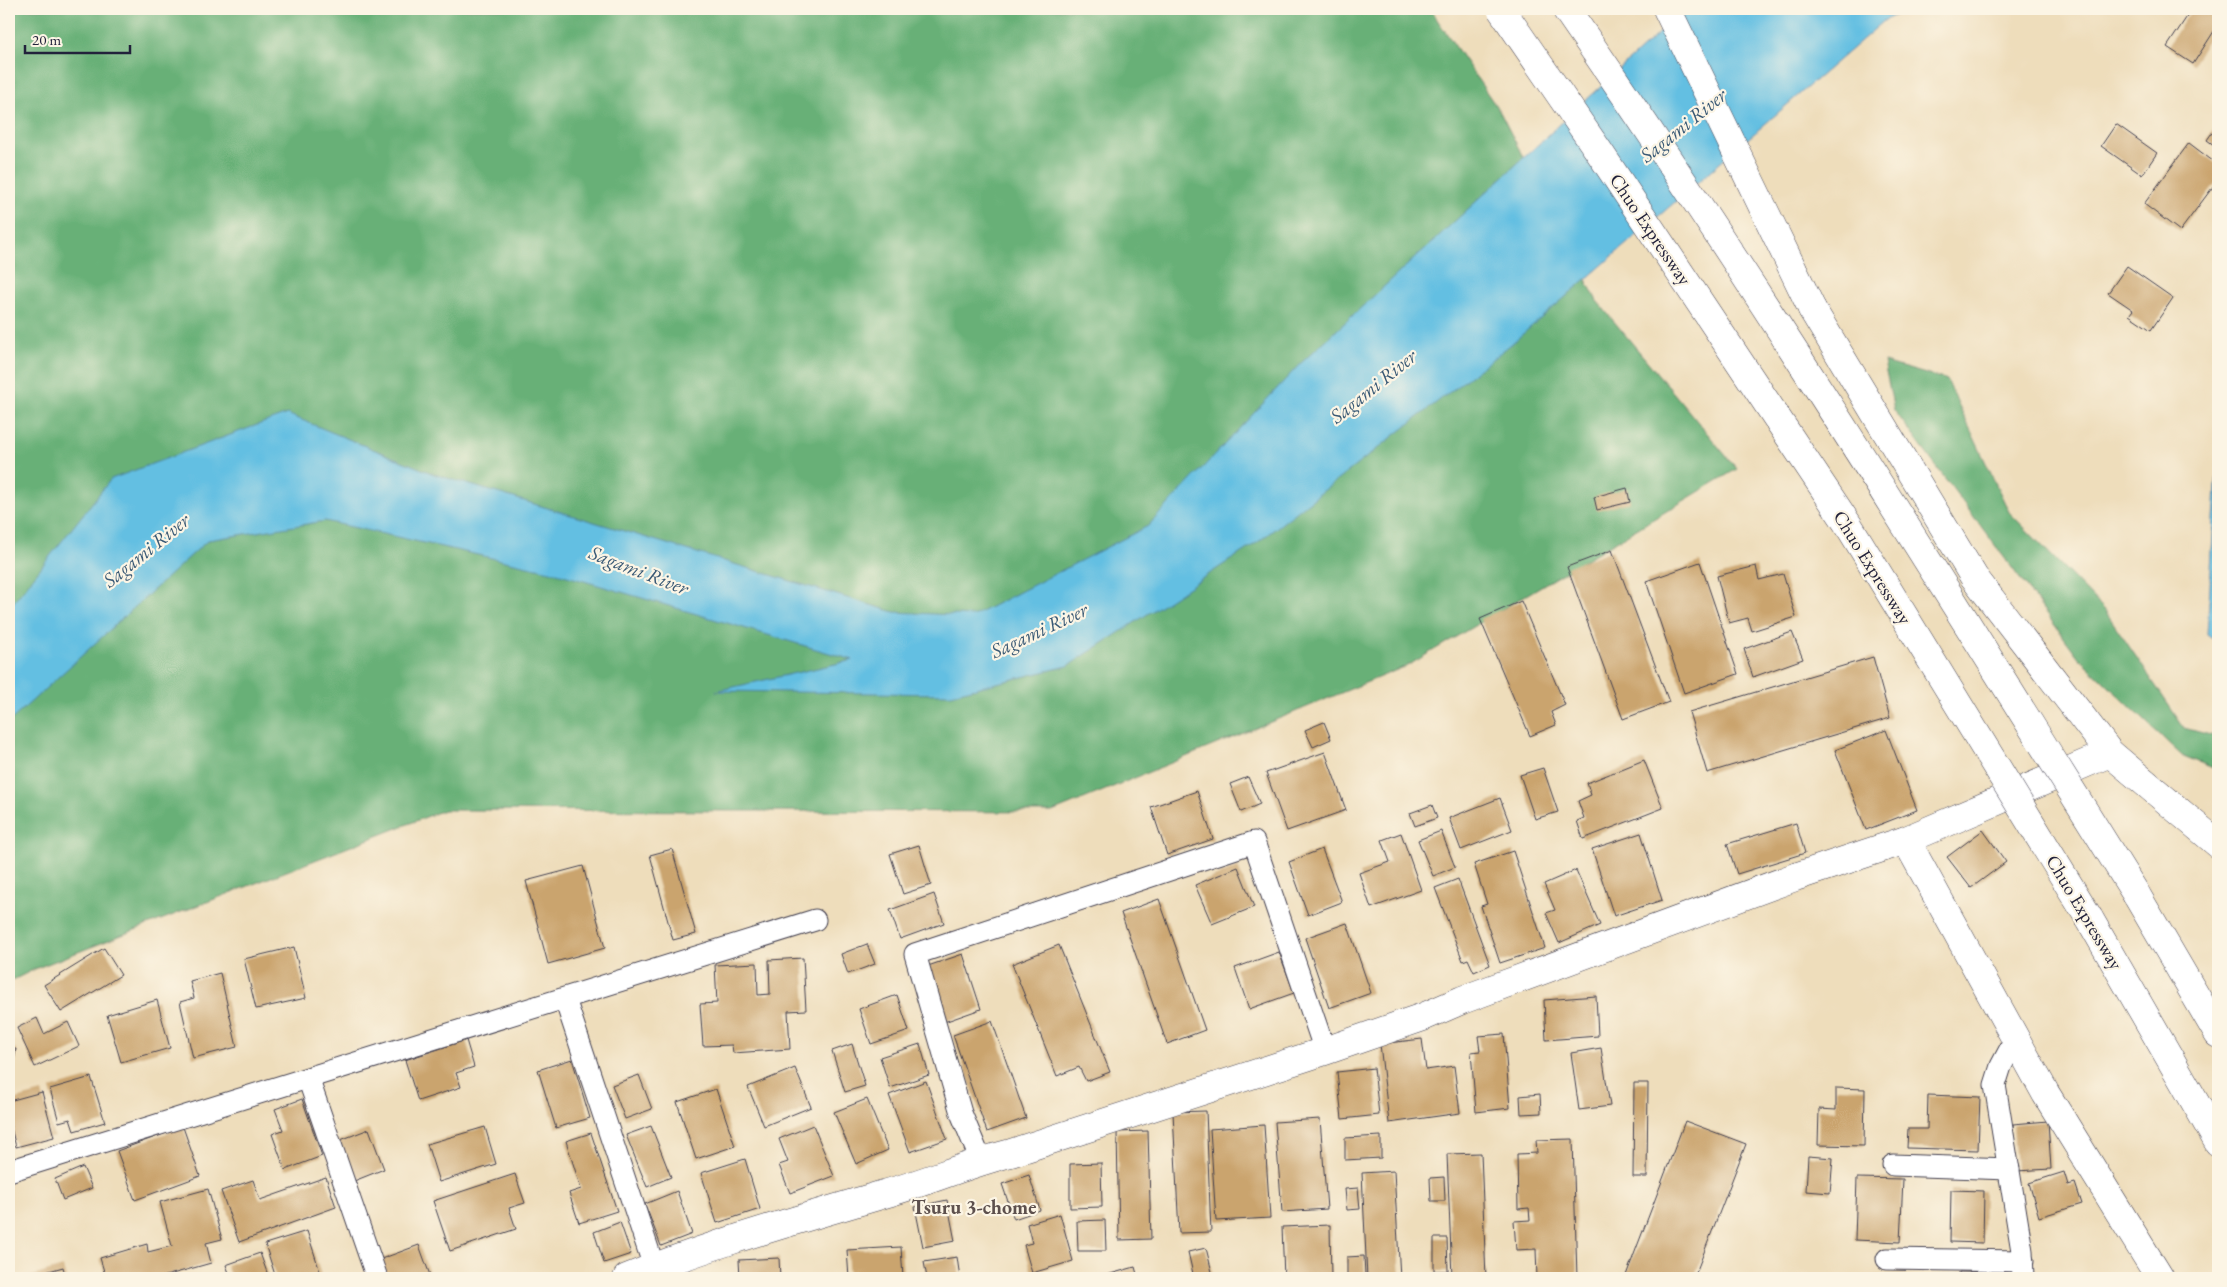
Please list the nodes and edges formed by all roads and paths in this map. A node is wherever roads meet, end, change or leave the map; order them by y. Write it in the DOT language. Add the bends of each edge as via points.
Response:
graph roads {
  1 [pos="1501,9"];
  2 [pos="1566,9"];
  3 [pos="1667,9"];
  4 [pos="2110,753"];
  5 [pos="1906,840"];
  6 [pos="2218,844"];
  7 [pos="815,920"];
  8 [pos="565,999"];
  9 [pos="2218,1034"];
  10 [pos="2016,1038"];
  11 [pos="1325,1051"];
  12 [pos="308,1078"];
  13 [pos="2218,1142"];
  14 [pos="980,1161"];
  15 [pos="1893,1165"];
  16 [pos="2009,1169"];
  17 [pos="9,1171"];
  18 [pos="1887,1259"];
  19 [pos="654,1267"];
  20 [pos="2023,1270"];
  21 [pos="377,1278"];
  22 [pos="627,1278"];
  23 [pos="2160,1278"];
  1 -- 13 [label="main road, Chuo Expressway, bridge" via="1849,526 2089,918"];
  2 -- 9 [label="main road, bridge" via="1640,115 1890,499 2136,894"];
  3 -- 4 [label="main road" via="1812,309 1974,577"];
  4 -- 5 [label="main road"];
  4 -- 6 [label="main road"];
  5 -- 10 [label="main road"];
  5 -- 11 [label="main road" via="1795,877"];
  7 -- 8 [label="lane"];
  8 -- 12 [label="lane"];
  8 -- 19 [label="lane"];
  10 -- 16 [label="lane" via="1995,1085"];
  10 -- 23 [label="main road" via="2046,1094"];
  11 -- 14 [label="main road"];
  11 -- 14 [label="lane" via="1254,842 915,954 962,1113"];
  12 -- 17 [label="lane"];
  12 -- 21 [label="lane"];
  14 -- 19 [label="main road" via="909,1187"];
  15 -- 16 [label="lane"];
  16 -- 20 [label="lane"];
  18 -- 20 [label="lane"];
  19 -- 22 [label="main road"];
}
